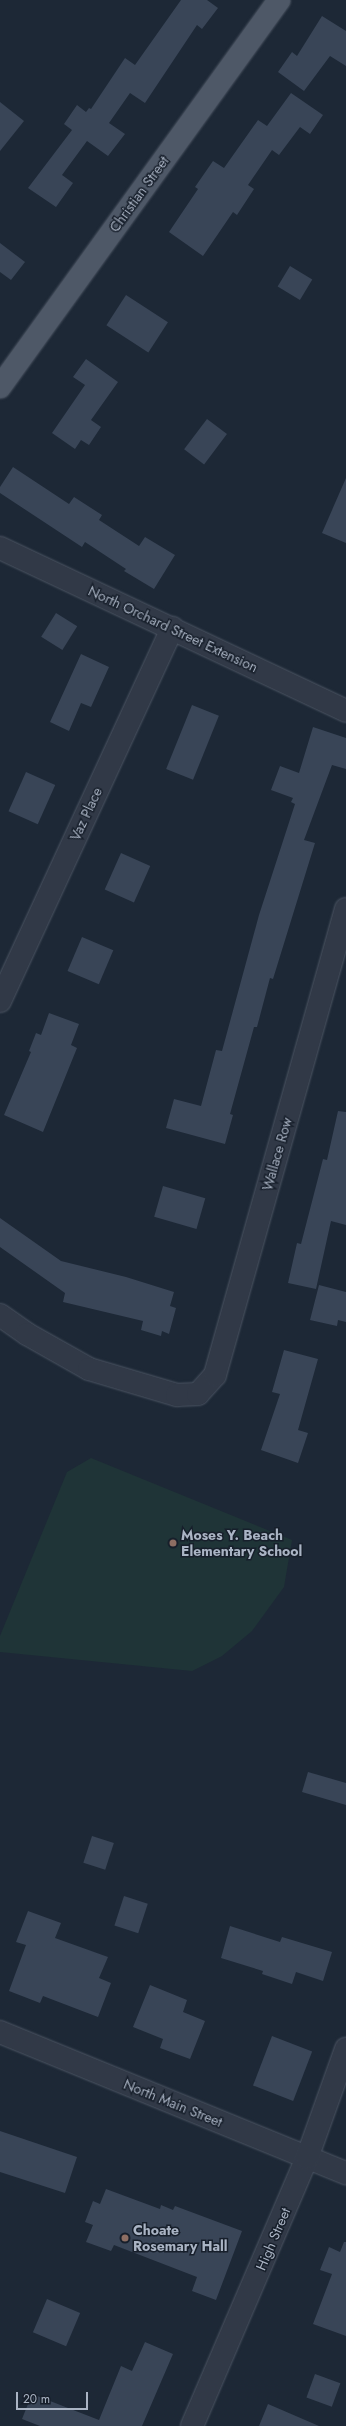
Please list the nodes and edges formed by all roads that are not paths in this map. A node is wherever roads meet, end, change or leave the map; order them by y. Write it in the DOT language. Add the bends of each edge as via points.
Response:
graph roads {
  1 [pos="279,0"];
  2 [pos="0,387"];
  3 [pos="0,548"];
  4 [pos="172,628"];
  5 [pos="346,711"];
  6 [pos="346,909"];
  7 [pos="0,1000"];
  8 [pos="0,1315"];
  9 [pos="0,2032"];
  10 [pos="346,2049"];
  11 [pos="308,2158"];
  12 [pos="346,2173"];
  13 [pos="192,2426"];
  1 -- 2 [label="main road, Christian Street"];
  3 -- 4 [label="street, North Orchard Street Extension"];
  4 -- 5 [label="street, North Orchard Street Extension"];
  4 -- 7 [label="street, Vaz Place"];
  6 -- 8 [label="street, Wallace Row" via="215,1375 198,1394 177,1395 89,1369"];
  9 -- 11 [label="street, North Main Street"];
  10 -- 11 [label="street, High Street"];
  11 -- 12 [label="street, North Main Street"];
  11 -- 13 [label="street, High Street"];
}
